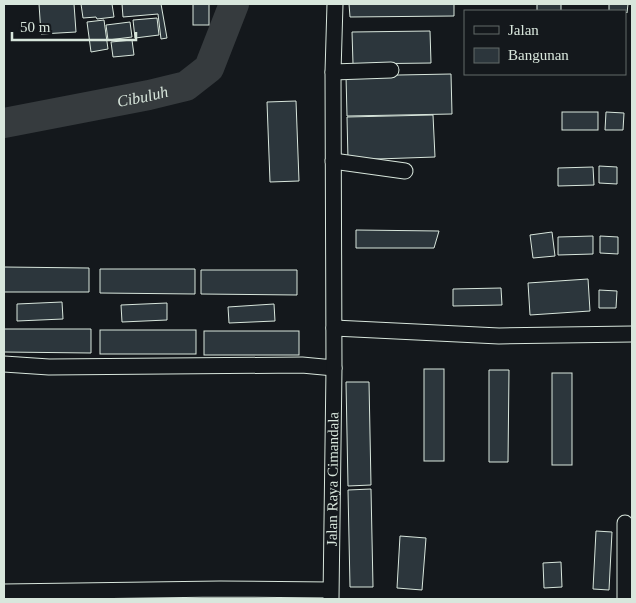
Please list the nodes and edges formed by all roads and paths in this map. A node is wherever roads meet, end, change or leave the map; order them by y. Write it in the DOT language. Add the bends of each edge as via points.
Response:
graph roads {
  1 [pos="335,4"];
  2 [pos="391,70"];
  3 [pos="333,72"];
  4 [pos="333,161"];
  5 [pos="405,171"];
  6 [pos="334,328"];
  7 [pos="632,334"];
  8 [pos="4,364"];
  9 [pos="334,368"];
  10 [pos="625,523"];
  11 [pos="4,592"];
  12 [pos="330,594"];
  13 [pos="625,599"];
  1 -- 3 [label="street, Jalan Raya Cimandala"];
  2 -- 3 [label="street"];
  3 -- 4 [label="street, Jalan Raya Cimandala"];
  4 -- 5 [label="street"];
  4 -- 6 [label="street, Jalan Raya Cimandala"];
  6 -- 7 [label="street" via="499,336"];
  6 -- 9 [label="street, Jalan Raya Cimandala"];
  8 -- 9 [label="street" via="49,367 302,364"];
  9 -- 12 [label="street, Jalan Raya Cimandala"];
  10 -- 13 [label="street"];
  11 -- 12 [label="street, Jalan Raya Cimandala" via="220,589"];
}
